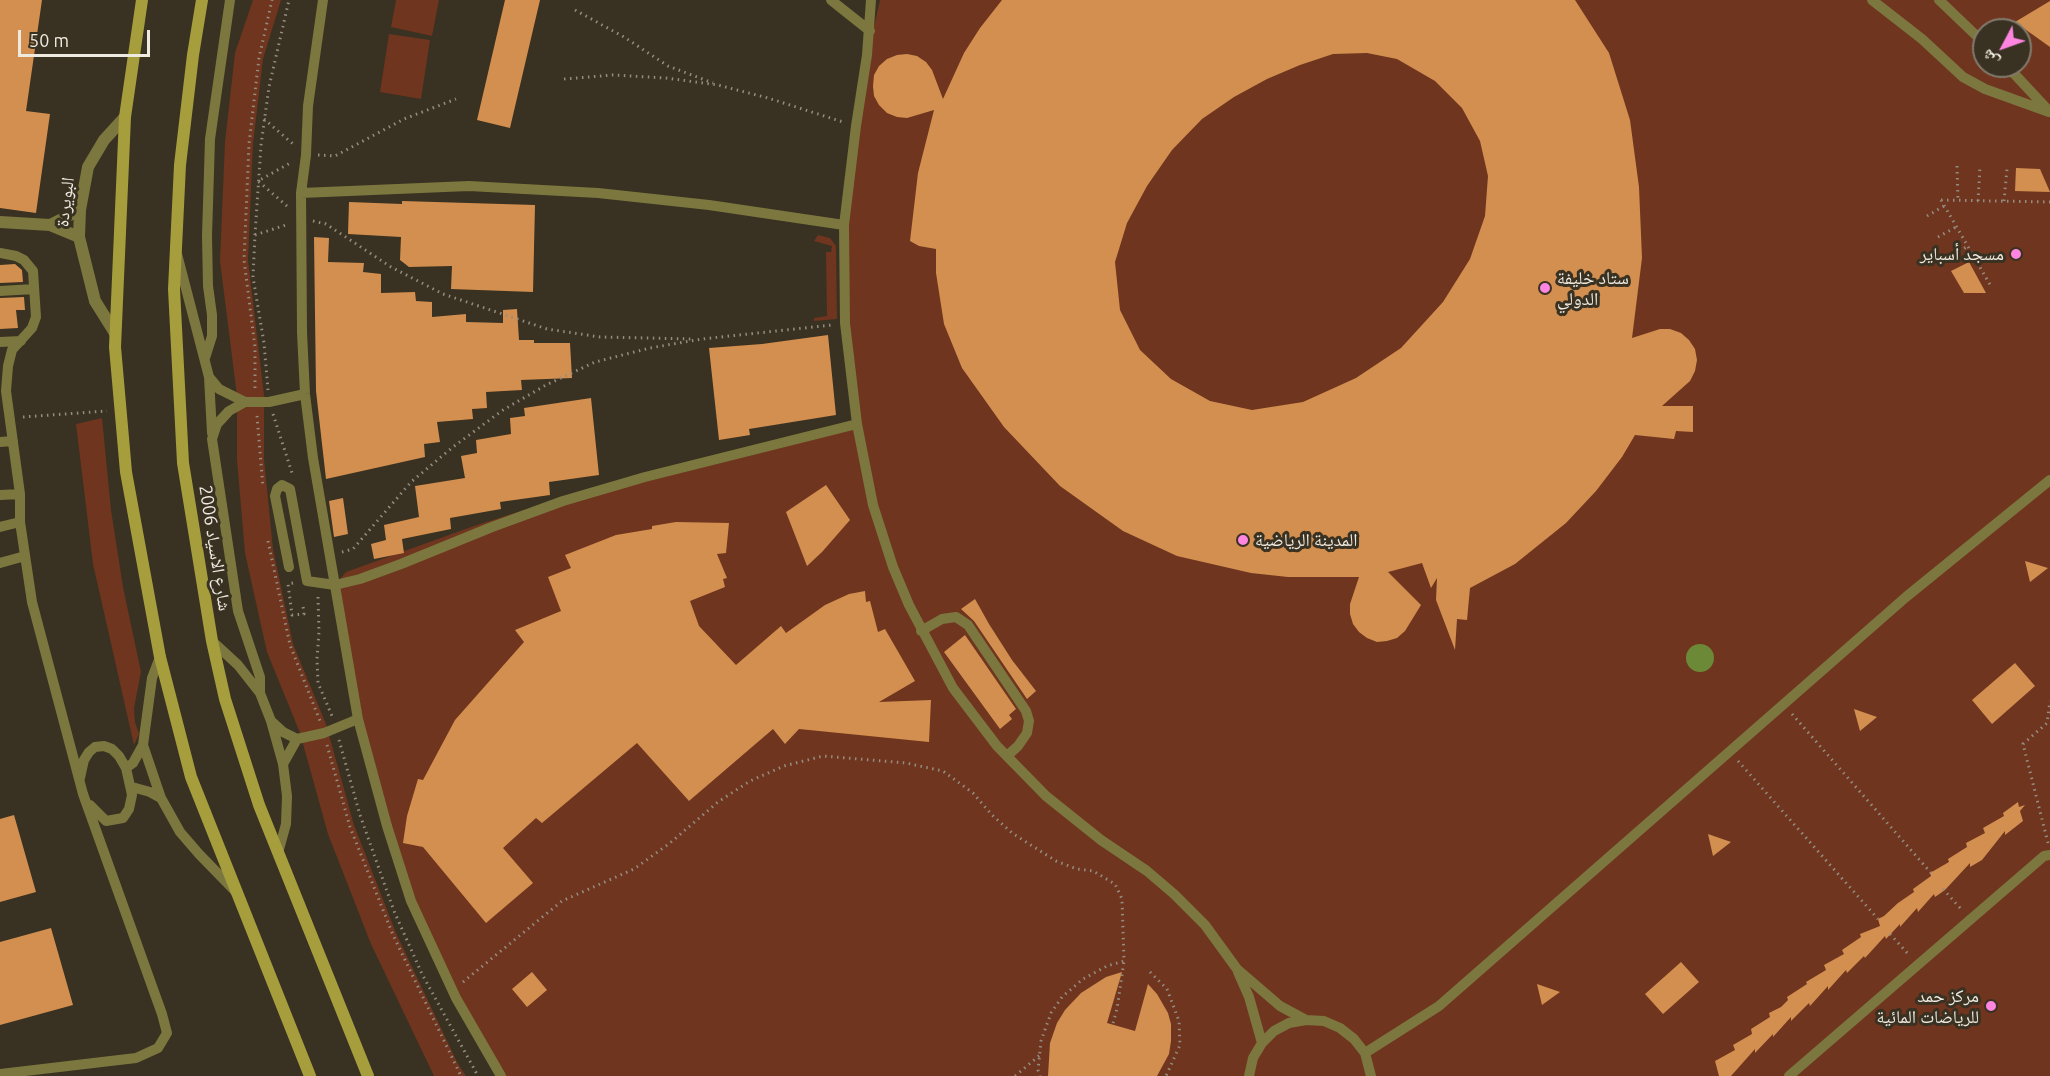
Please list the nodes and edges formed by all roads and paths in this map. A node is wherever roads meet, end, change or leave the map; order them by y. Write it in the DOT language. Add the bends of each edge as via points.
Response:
graph roads {
  1 [pos="142,0"];
  2 [pos="202,0"];
  3 [pos="230,0"];
  4 [pos="323,0"];
  5 [pos="831,0"];
  6 [pos="871,0"];
  7 [pos="1872,0"];
  8 [pos="1939,0"];
  9 [pos="575,10"];
  10 [pos="870,31"];
  11 [pos="1972,31"];
  12 [pos="2018,78"];
  13 [pos="564,79"];
  14 [pos="718,85"];
  15 [pos="456,99"];
  16 [pos="2050,112"];
  17 [pos="125,117"];
  18 [pos="264,119"];
  19 [pos="856,126"];
  20 [pos="306,154"];
  21 [pos="1957,166"];
  22 [pos="1980,167"];
  23 [pos="2007,169"];
  24 [pos="301,193"];
  25 [pos="1958,200"];
  26 [pos="1978,201"];
  27 [pos="2004,201"];
  28 [pos="2050,202"];
  29 [pos="1944,206"];
  30 [pos="80,210"];
  31 [pos="1927,216"];
  32 [pos="302,219"];
  33 [pos="0,222"];
  34 [pos="50,225"];
  35 [pos="844,225"];
  36 [pos="1956,227"];
  37 [pos="255,236"];
  38 [pos="79,237"];
  39 [pos="1938,237"];
  40 [pos="1968,246"];
  41 [pos="176,251"];
  42 [pos="0,253"];
  43 [pos="1949,258"];
  44 [pos="1992,288"];
  45 [pos="34,289"];
  46 [pos="0,291"];
  47 [pos="846,323"];
  48 [pos="115,333"];
  49 [pos="702,339"];
  50 [pos="21,341"];
  51 [pos="0,342"];
  52 [pos="205,358"];
  53 [pos="209,377"];
  54 [pos="3,391"];
  55 [pos="305,394"];
  56 [pos="245,402"];
  57 [pos="120,410"];
  58 [pos="10,418"];
  59 [pos="857,424"];
  60 [pos="212,439"];
  61 [pos="13,441"];
  62 [pos="0,442"];
  63 [pos="2050,480"];
  64 [pos="20,494"];
  65 [pos="0,495"];
  66 [pos="20,522"];
  67 [pos="0,527"];
  68 [pos="330,555"];
  69 [pos="26,556"];
  70 [pos="0,563"];
  71 [pos="289,567"];
  72 [pos="307,581"];
  73 [pos="335,585"];
  74 [pos="303,606"];
  75 [pos="921,631"];
  76 [pos="212,641"];
  77 [pos="160,657"];
  78 [pos="260,693"];
  79 [pos="2050,701"];
  80 [pos="1783,704"];
  81 [pos="357,719"];
  82 [pos="271,721"];
  83 [pos="297,739"];
  84 [pos="143,745"];
  85 [pos="1730,752"];
  86 [pos="1008,756"];
  87 [pos="283,764"];
  88 [pos="126,768"];
  89 [pos="80,783"];
  90 [pos="132,787"];
  91 [pos="83,795"];
  92 [pos="161,798"];
  93 [pos="278,853"];
  94 [pos="2050,853"];
  95 [pos="1930,873"];
  96 [pos="1943,889"];
  97 [pos="236,892"];
  98 [pos="1878,919"];
  99 [pos="1970,919"];
  100 [pos="1890,934"];
  101 [pos="1124,961"];
  102 [pos="1917,964"];
  103 [pos="1237,969"];
  104 [pos="1150,972"];
  105 [pos="452,991"];
  106 [pos="1306,1020"];
  107 [pos="1113,1023"];
  108 [pos="1262,1043"];
  109 [pos="1365,1053"];
  110 [pos="1040,1055"];
  111 [pos="0,1074"];
  112 [pos="310,1076"];
  113 [pos="368,1076"];
  114 [pos="501,1076"];
  115 [pos="1015,1076"];
  116 [pos="1040,1076"];
  117 [pos="1166,1076"];
  118 [pos="1249,1076"];
  119 [pos="1371,1076"];
  120 [pos="1789,1076"];
  1 -- 17 [label="main road"];
  2 -- 41 [label="main road, شارع الاسياد 2006" via="180,165"];
  3 -- 52 [label="lane" via="210,139 207,236 212,336"];
  4 -- 20 [label="lane" via="308,106"];
  5 -- 10 [label="lane"];
  6 -- 10 [label="lane"];
  7 -- 16 [label="lane" via="1963,77"];
  8 -- 11 [label="lane"];
  9 -- 14 [label="path" via="668,66"];
  10 -- 19 [label="lane"];
  12 -- 16 [label="lane"];
  13 -- 14 [label="path" via="613,75"];
  14 -- 19 [label="path"];
  15 -- 20 [label="path" via="404,119 335,156"];
  17 -- 30 [label="street, البويردة" via="104,140 88,167"];
  17 -- 48 [label="main road"];
  18 -- 20 [label="path"];
  19 -- 35 [label="lane"];
  20 -- 24 [label="lane"];
  20 -- 32 [label="path" via="258,181"];
  21 -- 25 [label="path"];
  22 -- 26 [label="path"];
  23 -- 27 [label="path"];
  24 -- 32 [label="lane"];
  24 -- 35 [label="lane" via="469,186 586,192 681,201"];
  25 -- 26 [label="path"];
  25 -- 29 [label="path" via="1941,200"];
  26 -- 27 [label="path"];
  27 -- 28 [label="path"];
  29 -- 31 [label="path"];
  29 -- 36 [label="path"];
  30 -- 34 [label="street"];
  30 -- 38 [label="street, البويردة"];
  32 -- 37 [label="path"];
  32 -- 49 [label="path" via="326,224 391,267 443,294 547,329 600,337"];
  32 -- 55 [label="lane"];
  33 -- 34 [label="street"];
  34 -- 38 [label="street"];
  35 -- 47 [label="lane"];
  36 -- 39 [label="path"];
  36 -- 40 [label="path"];
  38 -- 48 [label="street, البويردة" via="95,301"];
  40 -- 43 [label="path"];
  40 -- 44 [label="path"];
  41 -- 52 [label="lane"];
  41 -- 76 [label="main road, شارع الاسياد 2006" via="174,290 183,463"];
  42 -- 45 [label="lane" via="24,260 33,271"];
  45 -- 46 [label="lane"];
  45 -- 50 [label="lane" via="36,317"];
  47 -- 49 [label="path"];
  47 -- 59 [label="lane"];
  48 -- 57 [label="main road"];
  49 -- 68 [label="path" via="605,359 520,400 411,482 353,549"];
  50 -- 51 [label="lane"];
  50 -- 54 [label="lane" via="12,350"];
  52 -- 53 [label="lane"];
  53 -- 56 [label="lane" via="219,389"];
  53 -- 60 [label="lane"];
  54 -- 58 [label="lane"];
  55 -- 56 [label="lane" via="269,402"];
  55 -- 68 [label="lane"];
  56 -- 60 [label="lane" via="217,424"];
  57 -- 58 [label="path"];
  57 -- 77 [label="main road" via="126,472"];
  58 -- 61 [label="lane"];
  59 -- 73 [label="lane" via="564,501 401,564"];
  59 -- 75 [label="lane" via="879,524"];
  60 -- 78 [label="lane" via="238,611 260,677"];
  61 -- 62 [label="lane"];
  61 -- 64 [label="lane"];
  63 -- 80 [label="lane"];
  64 -- 65 [label="lane"];
  64 -- 66 [label="lane"];
  66 -- 67 [label="lane"];
  66 -- 69 [label="lane"];
  68 -- 73 [label="lane"];
  69 -- 70 [label="lane"];
  69 -- 89 [label="lane" via="32,602"];
  71 -- 72 [label="lane" via="275,496 282,485 290,489"];
  72 -- 73 [label="lane"];
  72 -- 74 [label="path" via="288,584 292,615 304,614"];
  73 -- 81 [label="lane"];
  75 -- 86 [label="lane" via="953,688"];
  75 -- 86 [label="lane" via="942,619 956,617 968,625 1026,711 1027,733"];
  76 -- 78 [label="lane"];
  76 -- 93 [label="main road, شارع الاسياد 2006" via="225,699"];
  77 -- 84 [label="lane" via="152,678"];
  77 -- 97 [label="main road" via="191,777"];
  78 -- 82 [label="lane"];
  79 -- 94 [label="path" via="2047,723 2023,744"];
  80 -- 85 [label="lane"];
  80 -- 95 [label="path"];
  81 -- 83 [label="lane"];
  81 -- 105 [label="lane" via="411,901"];
  82 -- 83 [label="lane"];
  82 -- 87 [label="lane"];
  83 -- 87 [label="lane"];
  84 -- 88 [label="lane"];
  84 -- 92 [label="lane"];
  85 -- 98 [label="path"];
  85 -- 109 [label="lane" via="1439,1006"];
  86 -- 103 [label="lane" via="1046,796 1174,894 1205,925"];
  87 -- 93 [label="lane" via="286,824"];
  88 -- 89 [label="lane" via="112,749 96,747 84,760"];
  88 -- 90 [label="lane"];
  89 -- 91 [label="lane"];
  90 -- 91 [label="lane" via="129,809 123,818 112,821 95,812"];
  90 -- 92 [label="lane"];
  91 -- 111 [label="lane" via="167,1033 158,1048 136,1058"];
  92 -- 97 [label="lane" via="180,832"];
  93 -- 113 [label="main road, شارع الاسياد 2006"];
  94 -- 99 [label="lane"];
  96 -- 99 [label="path"];
  97 -- 112 [label="main road"];
  99 -- 102 [label="lane"];
  100 -- 102 [label="path"];
  101 -- 105 [label="path" via="1122,899 1115,884 1093,871 1056,861 1012,833 973,793 943,771 906,763 823,756 784,766 750,781 634,869 562,901"];
  101 -- 107 [label="path"];
  101 -- 110 [label="path" via="1083,979 1062,997 1051,1013"];
  102 -- 120 [label="lane"];
  103 -- 106 [label="lane" via="1280,1006"];
  103 -- 108 [label="lane"];
  104 -- 117 [label="path" via="1167,989 1179,1021 1180,1045"];
  105 -- 114 [label="lane"];
  106 -- 108 [label="lane" via="1274,1031"];
  106 -- 109 [label="lane" via="1340,1028"];
  108 -- 118 [label="lane"];
  109 -- 119 [label="lane"];
  110 -- 115 [label="path"];
  110 -- 116 [label="path"];
}
